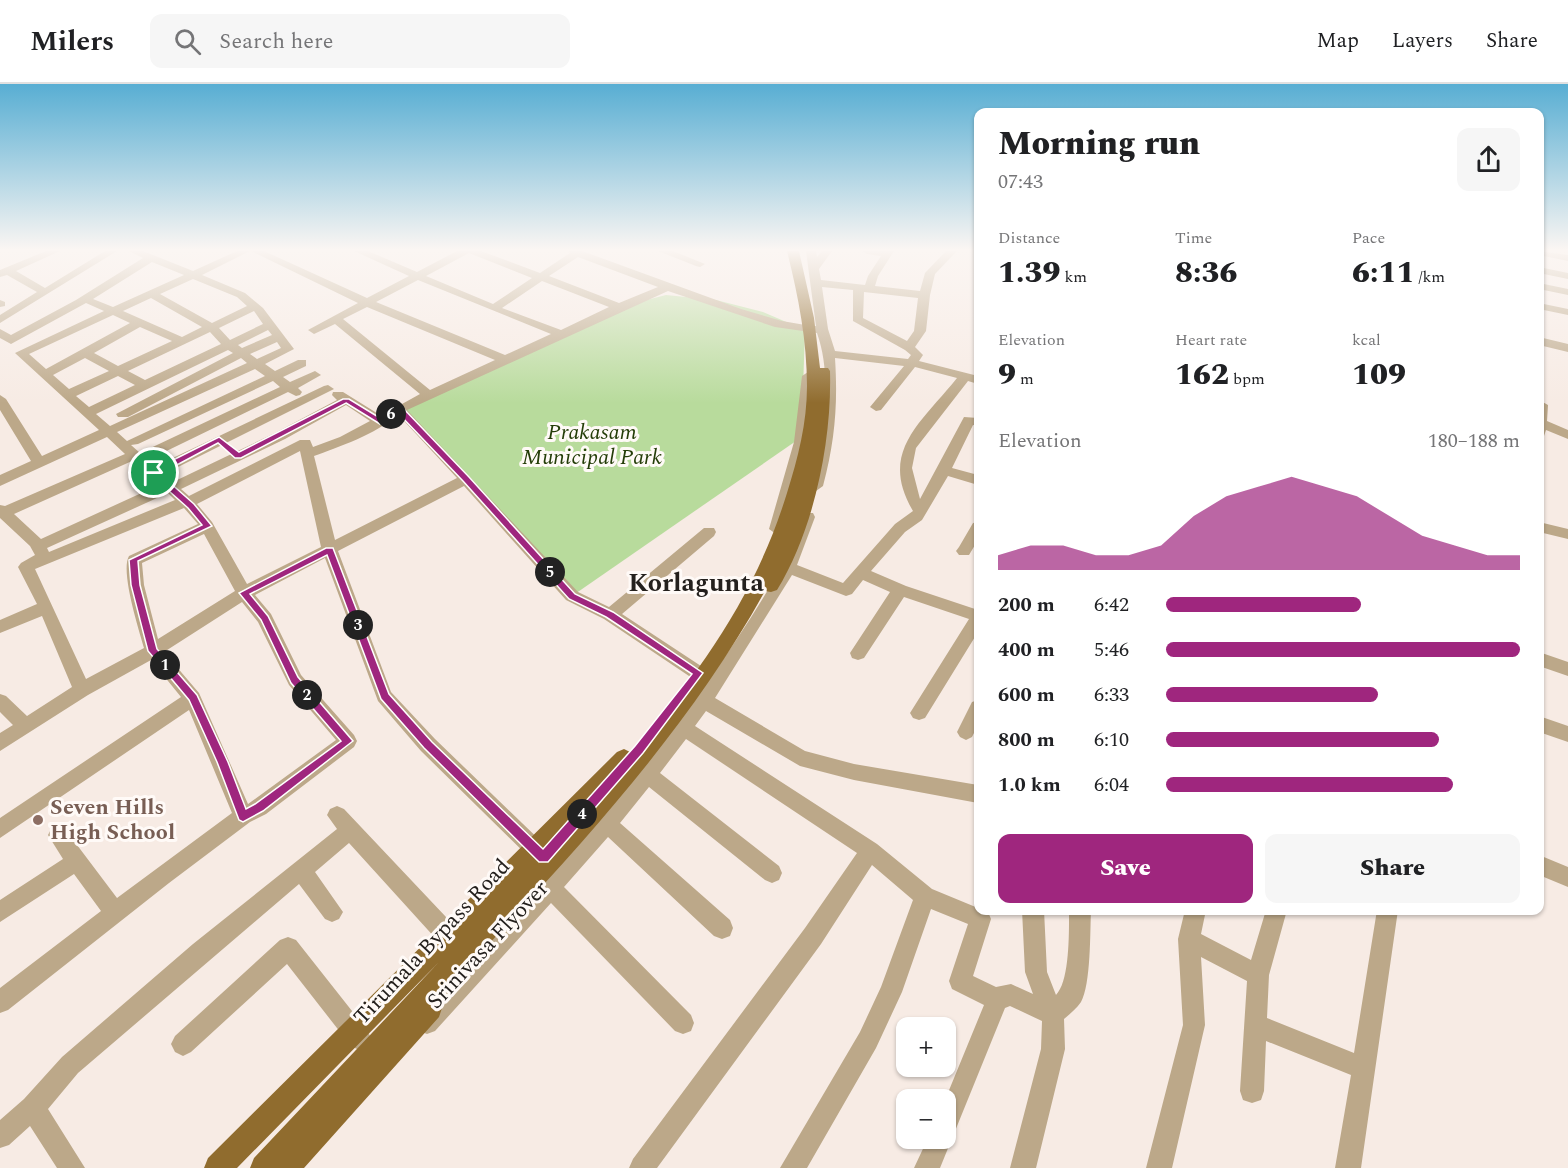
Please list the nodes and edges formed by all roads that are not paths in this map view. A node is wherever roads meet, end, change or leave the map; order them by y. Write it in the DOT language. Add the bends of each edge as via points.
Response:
graph roads {
  1 [pos="30,302"];
  2 [pos="80,302"];
  3 [pos="91,302"];
  4 [pos="134,302"];
  5 [pos="165,302"];
  6 [pos="248,302"];
  7 [pos="366,302"];
  8 [pos="479,302"];
  9 [pos="503,302"];
  10 [pos="606,302"];
  11 [pos="633,302"];
  12 [pos="711,302"];
  13 [pos="804,302"];
  14 [pos="806,302"];
  15 [pos="807,302"];
  16 [pos="814,302"];
  17 [pos="861,302"];
  18 [pos="923,302"];
  19 [pos="254,307"];
  20 [pos="620,307"];
  21 [pos="1544,307"];
  22 [pos="494,308"];
  23 [pos="113,311"];
  24 [pos="1568,312"];
  25 [pos="335,318"];
  26 [pos="0,320"];
  27 [pos="140,322"];
  28 [pos="270,325"];
  29 [pos="211,327"];
  30 [pos="814,329"];
  31 [pos="314,330"];
  32 [pos="0,333"];
  33 [pos="562,333"];
  34 [pos="278,337"];
  35 [pos="182,340"];
  36 [pos="5,342"];
  37 [pos="1544,342"];
  38 [pos="229,345"];
  39 [pos="909,347"];
  40 [pos="1568,348"];
  41 [pos="288,349"];
  42 [pos="21,353"];
  43 [pos="85,353"];
  44 [pos="242,353"];
  45 [pos="829,354"];
  46 [pos="506,360"];
  47 [pos="258,363"];
  48 [pos="302,363"];
  49 [pos="913,363"];
  50 [pos="118,371"];
  51 [pos="45,375"];
  52 [pos="275,375"];
  53 [pos="315,375"];
  54 [pos="971,378"];
  55 [pos="144,385"];
  56 [pos="291,387"];
  57 [pos="328,389"];
  58 [pos="195,393"];
  59 [pos="67,395"];
  60 [pos="430,396"];
  61 [pos="0,399"];
  62 [pos="346,400"];
  63 [pos="304,401"];
  64 [pos="210,405"];
  65 [pos="876,407"];
  66 [pos="399,409"];
  67 [pos="87,413"];
  68 [pos="225,418"];
  69 [pos="380,421"];
  70 [pos="974,421"];
  71 [pos="104,429"];
  72 [pos="1544,429"];
  73 [pos="1568,435"];
  74 [pos="219,440"];
  75 [pos="135,452"];
  76 [pos="307,454"];
  77 [pos="238,456"];
  78 [pos="39,463"];
  79 [pos="253,470"];
  80 [pos="944,470"];
  81 [pos="154,473"];
  82 [pos="466,479"];
  83 [pos="974,479"];
  84 [pos="0,480"];
  85 [pos="170,487"];
  86 [pos="187,502"];
  87 [pos="2,511"];
  88 [pos="920,511"];
  89 [pos="207,526"];
  90 [pos="1544,528"];
  91 [pos="709,532"];
  92 [pos="974,534"];
  93 [pos="1568,534"];
  94 [pos="38,546"];
  95 [pos="330,550"];
  96 [pos="964,551"];
  97 [pos="764,560"];
  98 [pos="26,567"];
  99 [pos="790,568"];
  100 [pos="861,573"];
  101 [pos="900,590"];
  102 [pos="244,593"];
  103 [pos="46,607"];
  104 [pos="610,615"];
  105 [pos="974,616"];
  106 [pos="1,623"];
  107 [pos="974,624"];
  108 [pos="720,649"];
  109 [pos="153,651"];
  110 [pos="858,653"];
  111 [pos="1544,660"];
  112 [pos="1568,669"];
  113 [pos="698,673"];
  114 [pos="82,690"];
  115 [pos="193,698"];
  116 [pos="0,701"];
  117 [pos="705,701"];
  118 [pos="919,713"];
  119 [pos="974,715"];
  120 [pos="26,726"];
  121 [pos="1544,726"];
  122 [pos="685,729"];
  123 [pos="966,732"];
  124 [pos="1568,734"];
  125 [pos="0,743"];
  126 [pos="649,775"];
  127 [pos="974,793"];
  128 [pos="243,816"];
  129 [pos="607,824"];
  130 [pos="0,829"];
  131 [pos="58,835"];
  132 [pos="870,852"];
  133 [pos="543,858"];
  134 [pos="77,861"];
  135 [pos="1544,867"];
  136 [pos="301,870"];
  137 [pos="772,873"];
  138 [pos="1568,876"];
  139 [pos="550,886"];
  140 [pos="925,896"];
  141 [pos="0,912"];
  142 [pos="332,912"];
  143 [pos="115,913"];
  144 [pos="1033,915"];
  145 [pos="1080,915"];
  146 [pos="1195,915"];
  147 [pos="1275,915"];
  148 [pos="1387,915"];
  149 [pos="722,927"];
  150 [pos="1189,939"];
  151 [pos="460,948"];
  152 [pos="1258,975"];
  153 [pos="997,1000"];
  154 [pos="0,1002"];
  155 [pos="1053,1015"];
  156 [pos="683,1023"];
  157 [pos="1256,1025"];
  158 [pos="183,1044"];
  159 [pos="367,1048"];
  160 [pos="1363,1068"];
  161 [pos="1252,1091"];
  162 [pos="956,1102"];
  163 [pos="33,1108"];
  164 [pos="0,1136"];
  165 [pos="936,1149"];
  166 [pos="66,1166"];
  167 [pos="218,1168"];
  168 [pos="254,1168"];
  169 [pos="264,1168"];
  170 [pos="286,1168"];
  171 [pos="297,1168"];
  172 [pos="642,1168"];
  173 [pos="793,1168"];
  174 [pos="927,1168"];
  175 [pos="1023,1168"];
  176 [pos="1159,1168"];
  177 [pos="1348,1168"];
  1 -- 26 [label="street"];
  2 -- 36 [label="street"];
  3 -- 23 [label="street"];
  4 -- 23 [label="street"];
  5 -- 29 [label="street"];
  6 -- 19 [label="street"];
  7 -- 25 [label="street"];
  7 -- 46 [label="street"];
  8 -- 22 [label="street"];
  9 -- 22 [label="street"];
  10 -- 20 [label="street"];
  11 -- 20 [label="street"];
  12 -- 30 [label="street" via="767,320"];
  13 -- 108 [label="main road, Srinivasa Flyover" via="813,365 810,432 765,575"];
  14 -- 30 [label="street, Tirumala Bypass Road"];
  15 -- 170 [label="main road, Srinivasa Flyover" via="822,349 825,401 816,460 790,549 777,577 709,685 663,748"];
  16 -- 30 [label="street, Tirumala Bypass Road"];
  17 -- 39 [label="street" via="856,320"];
  18 -- 39 [label="street" via="920,332"];
  19 -- 28 [label="street"];
  19 -- 29 [label="street"];
  20 -- 33 [label="street"];
  21 -- 24 [label="street"];
  22 -- 33 [label="street"];
  23 -- 27 [label="street"];
  23 -- 42 [label="street"];
  25 -- 31 [label="street"];
  25 -- 60 [label="street"];
  27 -- 35 [label="street"];
  27 -- 43 [label="street"];
  28 -- 34 [label="street"];
  28 -- 38 [label="street"];
  29 -- 35 [label="street"];
  29 -- 38 [label="street"];
  30 -- 45 [label="street, Tirumala Bypass Road"];
  30 -- 97 [label="street, Tirumala Bypass Road" via="801,442"];
  32 -- 36 [label="street"];
  33 -- 46 [label="street"];
  34 -- 41 [label="street"];
  34 -- 44 [label="street"];
  35 -- 50 [label="street"];
  36 -- 42 [label="street"];
  37 -- 40 [label="street"];
  38 -- 44 [label="street"];
  38 -- 55 [label="street"];
  39 -- 49 [label="street" via="916,355"];
  41 -- 47 [label="street"];
  41 -- 48 [label="street"];
  42 -- 51 [label="street"];
  43 -- 50 [label="street"];
  43 -- 51 [label="street"];
  44 -- 47 [label="street"];
  44 -- 71 [label="street"];
  45 -- 49 [label="street"];
  45 -- 99 [label="street, Tirumala Bypass Road" via="831,404 826,448 800,546"];
  46 -- 60 [label="street"];
  47 -- 52 [label="street"];
  47 -- 58 [label="street"];
  48 -- 52 [label="street"];
  48 -- 53 [label="street"];
  49 -- 54 [label="street"];
  49 -- 65 [label="street"];
  50 -- 55 [label="street"];
  50 -- 59 [label="street"];
  51 -- 59 [label="street"];
  52 -- 56 [label="street"];
  52 -- 64 [label="street"];
  53 -- 56 [label="street"];
  53 -- 57 [label="street"];
  54 -- 88 [label="street" via="909,447 905,468 911,496"];
  55 -- 67 [label="street"];
  56 -- 63 [label="street"];
  56 -- 68 [label="street"];
  57 -- 62 [label="street"];
  57 -- 63 [label="street"];
  58 -- 64 [label="street"];
  58 -- 71 [label="street"];
  59 -- 67 [label="street"];
  60 -- 66 [label="street"];
  61 -- 78 [label="street"];
  62 -- 69 [label="street"];
  62 -- 77 [label="street"];
  63 -- 74 [label="street"];
  64 -- 68 [label="street"];
  64 -- 75 [label="street"];
  66 -- 69 [label="street"];
  66 -- 82 [label="street"];
  67 -- 71 [label="street"];
  68 -- 75 [label="street"];
  69 -- 76 [label="street"];
  70 -- 80 [label="street" via="969,420"];
  71 -- 75 [label="street"];
  71 -- 78 [label="street"];
  72 -- 73 [label="street"];
  74 -- 77 [label="street"];
  74 -- 81 [label="street"];
  75 -- 81 [label="street"];
  75 -- 87 [label="street"];
  76 -- 79 [label="street" via="305,443"];
  76 -- 95 [label="street"];
  77 -- 79 [label="street"];
  77 -- 85 [label="street"];
  78 -- 84 [label="street"];
  79 -- 86 [label="street"];
  80 -- 83 [label="street"];
  80 -- 88 [label="street"];
  81 -- 85 [label="street"];
  82 -- 95 [label="street"];
  82 -- 104 [label="street" via="572,596"];
  85 -- 86 [label="street"];
  85 -- 94 [label="street"];
  86 -- 89 [label="street"];
  86 -- 98 [label="street"];
  87 -- 94 [label="street"];
  88 -- 100 [label="street"];
  89 -- 102 [label="street"];
  89 -- 109 [label="street" via="134,560 136,585"];
  90 -- 93 [label="street"];
  91 -- 104 [label="street"];
  92 -- 96 [label="street"];
  94 -- 98 [label="street" via="44,557"];
  95 -- 102 [label="street"];
  95 -- 133 [label="street" via="384,696"];
  97 -- 99 [label="street"];
  97 -- 113 [label="street, Tirumala Bypass Road"];
  98 -- 103 [label="street"];
  99 -- 100 [label="street" via="846,590"];
  99 -- 117 [label="street, Tirumala Bypass Road"];
  100 -- 101 [label="street"];
  101 -- 105 [label="street"];
  101 -- 110 [label="street"];
  102 -- 109 [label="street"];
  102 -- 128 [label="street" via="265,618 295,680 348,741"];
  103 -- 106 [label="street"];
  103 -- 114 [label="street"];
  104 -- 113 [label="street"];
  107 -- 118 [label="street"];
  108 -- 167 [label="main road, Srinivasa Flyover" via="705,653 644,733 592,792"];
  108 -- 169 [label="main road, Srinivasa Flyover" via="698,683 582,826"];
  109 -- 114 [label="street"];
  109 -- 115 [label="street"];
  111 -- 112 [label="street"];
  113 -- 133 [label="street, Tirumala Bypass Road" via="639,749"];
  114 -- 120 [label="street"];
  115 -- 128 [label="street"];
  115 -- 130 [label="street"];
  116 -- 120 [label="street"];
  117 -- 122 [label="street, Tirumala Bypass Road"];
  117 -- 127 [label="street" via="800,758"];
  119 -- 123 [label="street"];
  120 -- 125 [label="street"];
  121 -- 124 [label="street"];
  122 -- 126 [label="street, Tirumala Bypass Road"];
  122 -- 132 [label="street"];
  126 -- 129 [label="street, Tirumala Bypass Road"];
  126 -- 137 [label="street"];
  128 -- 143 [label="street"];
  129 -- 139 [label="street, Tirumala Bypass Road"];
  129 -- 149 [label="street"];
  131 -- 134 [label="street"];
  132 -- 140 [label="street"];
  132 -- 172 [label="street"];
  133 -- 151 [label="street, Tirumala Bypass Road"];
  134 -- 141 [label="street"];
  134 -- 143 [label="street"];
  135 -- 138 [label="street"];
  136 -- 142 [label="street"];
  136 -- 151 [label="street" via="343,823"];
  136 -- 163 [label="street" via="70,1065"];
  139 -- 156 [label="street"];
  139 -- 171 [label="street, Tirumala Bypass Road"];
  140 -- 153 [label="street" via="980,919 960,981"];
  140 -- 173 [label="street" via="891,992 873,1030"];
  143 -- 154 [label="street"];
  144 -- 155 [label="street" via="1036,972"];
  145 -- 155 [label="street" via="1072,995"];
  146 -- 150 [label="street"];
  147 -- 152 [label="street"];
  148 -- 160 [label="street"];
  150 -- 152 [label="street"];
  150 -- 176 [label="street" via="1194,1025"];
  151 -- 159 [label="street, Tirumala Bypass Road"];
  152 -- 157 [label="street"];
  153 -- 155 [label="street" via="1011,995"];
  153 -- 162 [label="street"];
  155 -- 175 [label="street" via="1053,1049"];
  157 -- 160 [label="street"];
  157 -- 161 [label="street"];
  158 -- 159 [label="street" via="288,948"];
  159 -- 168 [label="street, Tirumala Bypass Road"];
  160 -- 177 [label="street"];
  163 -- 164 [label="street"];
  163 -- 166 [label="street"];
  165 -- 174 [label="street"];
}
